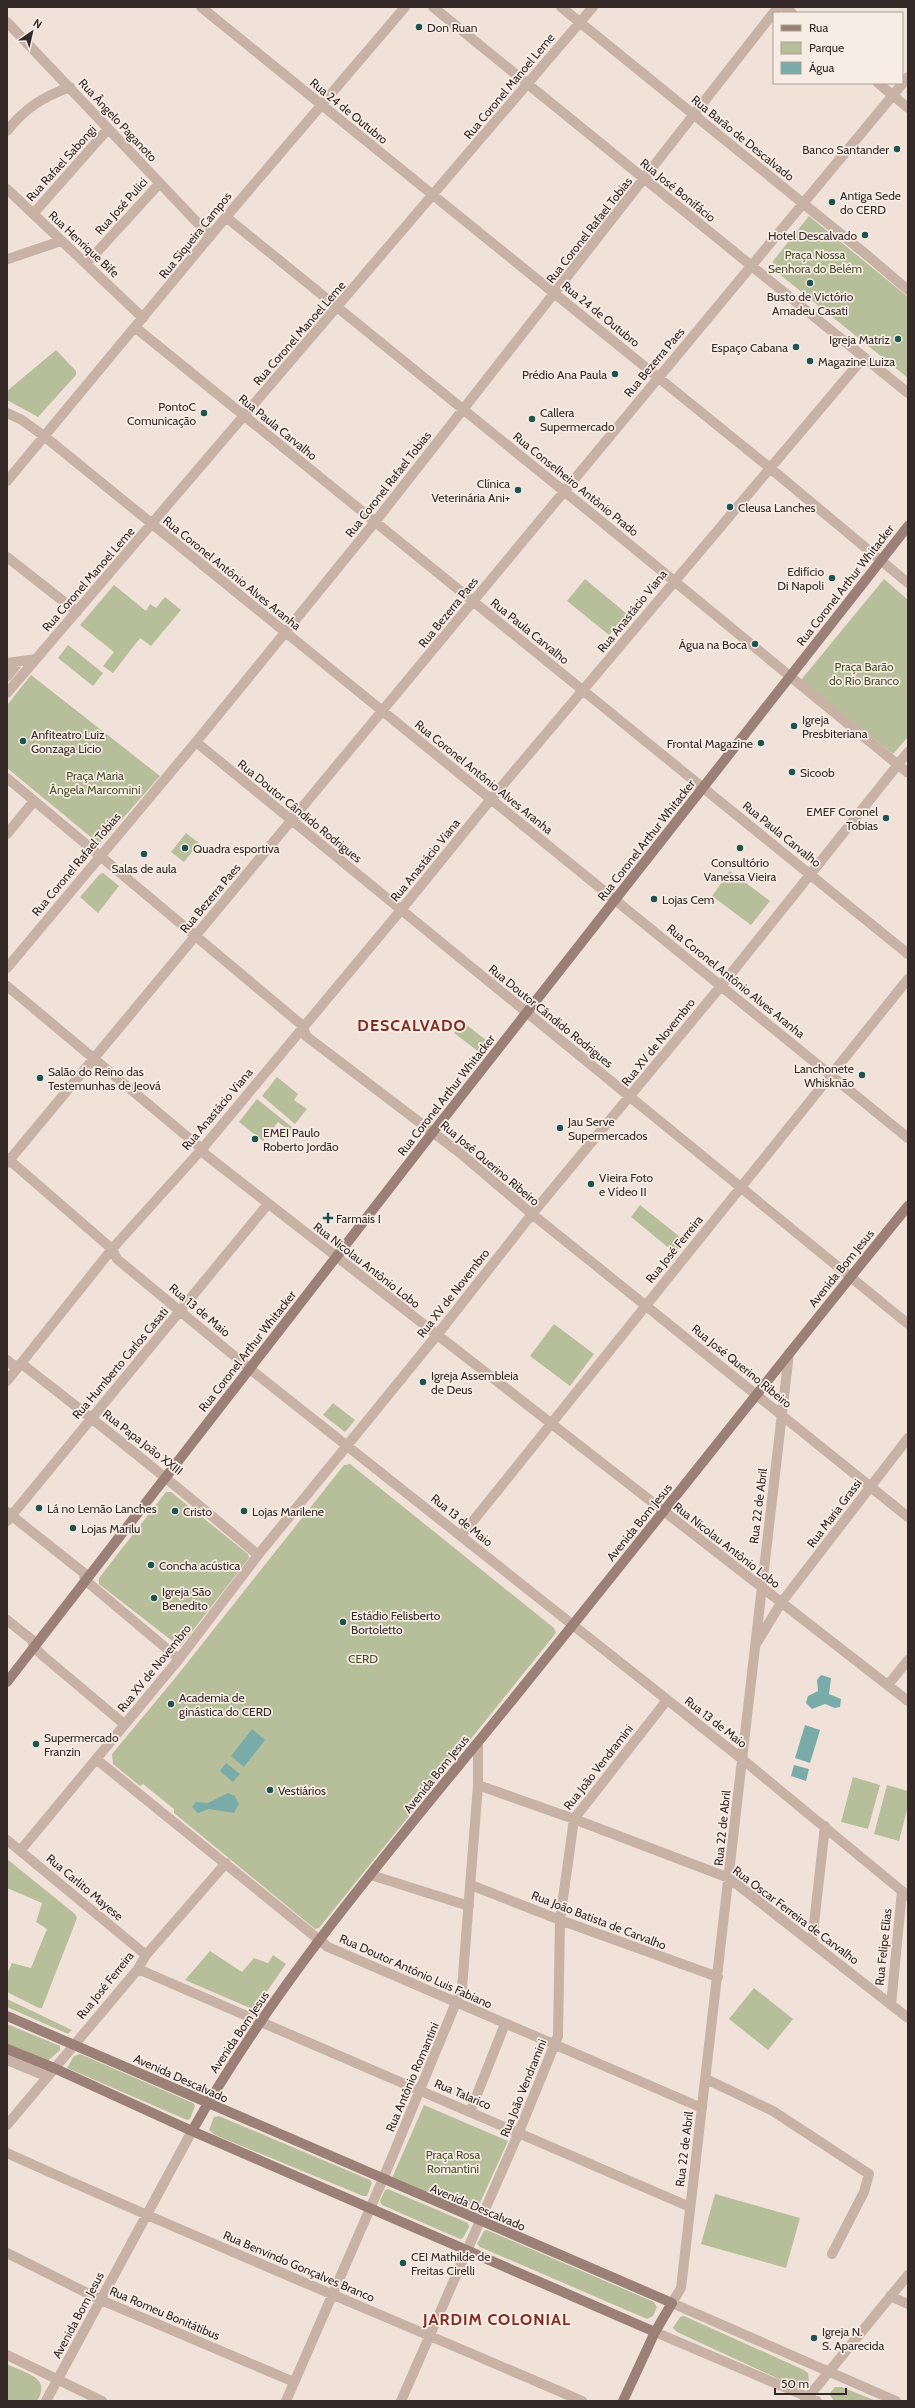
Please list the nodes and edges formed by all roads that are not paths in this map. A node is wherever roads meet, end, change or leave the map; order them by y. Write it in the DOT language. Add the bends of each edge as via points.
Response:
graph roads {
  1 [pos="201,7"];
  2 [pos="405,7"];
  3 [pos="433,7"];
  4 [pos="562,7"];
  5 [pos="593,7"];
  6 [pos="773,13"];
  7 [pos="7,22"];
  8 [pos="580,22"];
  9 [pos="528,84"];
  10 [pos="879,84"];
  11 [pos="902,84"];
  12 [pos="70,88"];
  13 [pos="893,96"];
  14 [pos="321,105"];
  15 [pos="908,108"];
  16 [pos="694,115"];
  17 [pos="108,129"];
  18 [pos="7,131"];
  19 [pos="644,180"];
  20 [pos="159,184"];
  21 [pos="7,189"];
  22 [pos="433,195"];
  23 [pos="804,205"];
  24 [pos="33,214"];
  25 [pos="226,217"];
  26 [pos="210,236"];
  27 [pos="61,241"];
  28 [pos="8,259"];
  29 [pos="86,264"];
  30 [pos="751,266"];
  31 [pos="908,290"];
  32 [pos="556,293"];
  33 [pos="338,308"];
  34 [pos="143,318"];
  35 [pos="136,328"];
  36 [pos="864,357"];
  37 [pos="659,377"];
  38 [pos="908,393"];
  39 [pos="463,409"];
  40 [pos="7,413"];
  41 [pos="244,416"];
  42 [pos="44,436"];
  43 [pos="770,468"];
  44 [pos="7,481"];
  45 [pos="565,492"];
  46 [pos="375,522"];
  47 [pos="152,525"];
  48 [pos="908,526"];
  49 [pos="7,557"];
  50 [pos="881,560"];
  51 [pos="673,582"];
  52 [pos="908,583"];
  53 [pos="473,601"];
  54 [pos="77,612"];
  55 [pos="285,634"];
  56 [pos="36,659"];
  57 [pos="19,662"];
  58 [pos="7,664"];
  59 [pos="7,677"];
  60 [pos="789,677"];
  61 [pos="8,689"];
  62 [pos="584,691"];
  63 [pos="383,712"];
  64 [pos="196,742"];
  65 [pos="908,752"];
  66 [pos="898,765"];
  67 [pos="908,773"];
  68 [pos="7,778"];
  69 [pos="704,788"];
  70 [pos="491,800"];
  71 [pos="34,801"];
  72 [pos="292,822"];
  73 [pos="7,834"];
  74 [pos="100,856"];
  75 [pos="810,874"];
  76 [pos="615,901"];
  77 [pos="401,910"];
  78 [pos="196,935"];
  79 [pos="908,954"];
  80 [pos="7,968"];
  81 [pos="908,979"];
  82 [pos="7,986"];
  83 [pos="721,986"];
  84 [pos="527,1013"];
  85 [pos="303,1026"];
  86 [pos="93,1059"];
  87 [pos="831,1075"];
  88 [pos="629,1097"];
  89 [pos="433,1132"];
  90 [pos="908,1138"];
  91 [pos="202,1149"];
  92 [pos="8,1160"];
  93 [pos="740,1188"];
  94 [pos="268,1204"];
  95 [pos="908,1206"];
  96 [pos="532,1214"];
  97 [pos="112,1249"];
  98 [pos="337,1258"];
  99 [pos="850,1277"];
  100 [pos="645,1305"];
  101 [pos="180,1311"];
  102 [pos="908,1324"];
  103 [pos="437,1335"];
  104 [pos="789,1353"];
  105 [pos="7,1360"];
  106 [pos="22,1364"];
  107 [pos="250,1369"];
  108 [pos="7,1381"];
  109 [pos="756,1394"];
  110 [pos="782,1415"];
  111 [pos="92,1418"];
  112 [pos="552,1424"];
  113 [pos="908,1438"];
  114 [pos="348,1445"];
  115 [pos="167,1476"];
  116 [pos="871,1486"];
  117 [pos="664,1512"];
  118 [pos="8,1516"];
  119 [pos="908,1517"];
  120 [pos="461,1536"];
  121 [pos="258,1555"];
  122 [pos="85,1580"];
  123 [pos="760,1588"];
  124 [pos="781,1603"];
  125 [pos="7,1620"];
  126 [pos="573,1624"];
  127 [pos="754,1646"];
  128 [pos="34,1647"];
  129 [pos="179,1659"];
  130 [pos="908,1660"];
  131 [pos="7,1682"];
  132 [pos="888,1685"];
  133 [pos="667,1700"];
  134 [pos="908,1701"];
  135 [pos="124,1724"];
  136 [pos="478,1742"];
  137 [pos="96,1759"];
  138 [pos="742,1759"];
  139 [pos="478,1785"];
  140 [pos="574,1819"];
  141 [pos="825,1826"];
  142 [pos="7,1840"];
  143 [pos="20,1851"];
  144 [pos="226,1863"];
  145 [pos="371,1875"];
  146 [pos="729,1878"];
  147 [pos="471,1884"];
  148 [pos="905,1893"];
  149 [pos="469,1906"];
  150 [pos="560,1920"];
  151 [pos="320,1940"];
  152 [pos="812,1942"];
  153 [pos="146,1955"];
  154 [pos="138,1969"];
  155 [pos="718,1978"];
  156 [pos="457,2004"];
  157 [pos="891,2005"];
  158 [pos="7,2016"];
  159 [pos="908,2018"];
  160 [pos="259,2022"];
  161 [pos="505,2024"];
  162 [pos="72,2045"];
  163 [pos="554,2045"];
  164 [pos="7,2049"];
  165 [pos="7,2060"];
  166 [pos="54,2068"];
  167 [pos="46,2076"];
  168 [pos="706,2079"];
  169 [pos="420,2090"];
  170 [pos="207,2104"];
  171 [pos="702,2108"];
  172 [pos="470,2112"];
  173 [pos="7,2125"];
  174 [pos="192,2131"];
  175 [pos="519,2132"];
  176 [pos="7,2153"];
  177 [pos="383,2179"];
  178 [pos="370,2207"];
  179 [pos="690,2207"];
  180 [pos="147,2216"];
  181 [pos="480,2222"];
  182 [pos="467,2250"];
  183 [pos="7,2253"];
  184 [pos="832,2254"];
  185 [pos="908,2275"];
  186 [pos="332,2293"];
  187 [pos="890,2296"];
  188 [pos="101,2300"];
  189 [pos="672,2303"];
  190 [pos="908,2304"];
  191 [pos="656,2332"];
  192 [pos="429,2335"];
  193 [pos="7,2354"];
  194 [pos="828,2372"];
  195 [pos="59,2381"];
  196 [pos="294,2382"];
  197 [pos="806,2399"];
  198 [pos="46,2401"];
  199 [pos="102,2401"];
  200 [pos="286,2401"];
  201 [pos="401,2401"];
  202 [pos="582,2401"];
  203 [pos="623,2401"];
  204 [pos="817,2401"];
  205 [pos="896,2401"];
  1 -- 14 [label="street, Rua 24 de Outubro"];
  2 -- 14 [label="street, Rua Siqueira Campos"];
  3 -- 9 [label="street, Rua José Bonifácio"];
  4 -- 8 [label="street, Rua Barão de Descalvado"];
  5 -- 8 [label="street, Rua Coronel Manoel Leme"];
  6 -- 16 [label="street, Rua Coronel Rafael Tobias"];
  7 -- 12 [label="street, Rua Ângelo Paganoto"];
  8 -- 9 [label="street, Rua Coronel Manoel Leme"];
  8 -- 16 [label="street, Rua Barão de Descalvado"];
  9 -- 19 [label="street, Rua José Bonifácio"];
  9 -- 22 [label="street, Rua Coronel Manoel Leme"];
  10 -- 13 [label="street"];
  11 -- 13 [label="street, Rua Bezerra Paes"];
  12 -- 17 [label="street, Rua Ângelo Paganoto"];
  12 -- 18 [label="street" via="47,95 31,105"];
  13 -- 15 [label="street"];
  13 -- 23 [label="street, Rua Bezerra Paes"];
  14 -- 22 [label="street, Rua 24 de Outubro"];
  14 -- 25 [label="street, Rua Siqueira Campos"];
  16 -- 19 [label="street, Rua Coronel Rafael Tobias"];
  16 -- 23 [label="street, Rua Barão de Descalvado"];
  17 -- 20 [label="street, Rua Ângelo Paganoto"];
  17 -- 24 [label="street, Rua Rafael Sabongi"];
  19 -- 30 [label="street, Rua José Bonifácio"];
  19 -- 32 [label="street, Rua Coronel Rafael Tobias"];
  20 -- 26 [label="street, Rua Ângelo Paganoto"];
  20 -- 29 [label="street, Rua José Pulici"];
  21 -- 24 [label="street, Rua Henrique Bife"];
  22 -- 32 [label="street, Rua 24 de Outubro"];
  22 -- 33 [label="street, Rua Coronel Manoel Leme"];
  23 -- 30 [label="street, Rua Bezerra Paes"];
  23 -- 31 [label="street, Rua Barão de Descalvado"];
  24 -- 27 [label="street, Rua Henrique Bife"];
  25 -- 26 [label="street, Rua Siqueira Campos"];
  25 -- 33 [label="street, Rua Conselheiro Antônio Prado"];
  26 -- 34 [label="street, Rua Siqueira Campos"];
  27 -- 28 [label="street"];
  27 -- 29 [label="street, Rua Henrique Bife"];
  29 -- 34 [label="street, Rua Henrique Bife"];
  30 -- 36 [label="street, Rua José Bonifácio"];
  30 -- 37 [label="street, Rua Bezerra Paes"];
  32 -- 37 [label="street, Rua 24 de Outubro"];
  32 -- 39 [label="street, Rua Coronel Rafael Tobias"];
  33 -- 39 [label="street, Rua Conselheiro Antônio Prado"];
  33 -- 41 [label="street, Rua Coronel Manoel Leme"];
  34 -- 35 [label="street, Rua Siqueira Campos"];
  35 -- 41 [label="street, Rua Paula Carvalho"];
  35 -- 42 [label="street, Rua Siqueira Campos"];
  36 -- 38 [label="street, Rua José Bonifácio"];
  36 -- 43 [label="street, Rua Anastácio Viana"];
  37 -- 43 [label="street, Rua 24 de Outubro"];
  37 -- 45 [label="street, Rua Bezerra Paes"];
  39 -- 45 [label="street, Rua Conselheiro Antônio Prado"];
  39 -- 46 [label="street, Rua Coronel Rafael Tobias"];
  40 -- 42 [label="street, Rua Coronel Antônio Alves Aranha"];
  41 -- 46 [label="street, Rua Paula Carvalho"];
  41 -- 47 [label="street, Rua Coronel Manoel Leme"];
  42 -- 44 [label="street, Rua Siqueira Campos"];
  42 -- 47 [label="street, Rua Coronel Antônio Alves Aranha"];
  43 -- 50 [label="street, Rua 24 de Outubro"];
  43 -- 51 [label="street, Rua Anastácio Viana"];
  45 -- 51 [label="street, Rua Conselheiro Antônio Prado"];
  45 -- 53 [label="street, Rua Bezerra Paes"];
  46 -- 53 [label="street, Rua Paula Carvalho"];
  46 -- 55 [label="street, Rua Coronel Rafael Tobias"];
  47 -- 54 [label="street, Rua Coronel Manoel Leme"];
  47 -- 55 [label="street, Rua Coronel Antônio Alves Aranha"];
  48 -- 50 [label="street, Rua Coronel Arthur Whitacker"];
  49 -- 54 [label="street"];
  50 -- 52 [label="street, Rua 24 de Outubro"];
  50 -- 60 [label="street, Rua Coronel Arthur Whitacker"];
  51 -- 60 [label="street, Rua Conselheiro Antônio Prado"];
  51 -- 62 [label="street, Rua Anastácio Viana"];
  53 -- 62 [label="street, Rua Paula Carvalho"];
  53 -- 63 [label="street, Rua Bezerra Paes"];
  54 -- 56 [label="street, Rua Coronel Manoel Leme"];
  55 -- 63 [label="street, Rua Coronel Antônio Alves Aranha"];
  55 -- 64 [label="street, Rua Coronel Rafael Tobias"];
  56 -- 57 [label="street"];
  56 -- 61 [label="street, Rua Coronel Manoel Leme"];
  57 -- 58 [label="street"];
  57 -- 59 [label="street"];
  60 -- 66 [label="street, Rua Conselheiro Antônio Prado"];
  60 -- 69 [label="street, Rua Coronel Arthur Whitacker"];
  62 -- 69 [label="street, Rua Paula Carvalho"];
  62 -- 70 [label="street, Rua Anastácio Viana"];
  63 -- 70 [label="street, Rua Coronel Antônio Alves Aranha"];
  63 -- 72 [label="street, Rua Bezerra Paes"];
  64 -- 72 [label="street, Rua Doutor Cândido Rodrigues"];
  64 -- 74 [label="street, Rua Coronel Rafael Tobias"];
  65 -- 66 [label="street, Rua XV de Novembro"];
  66 -- 67 [label="street, Rua Conselheiro Antônio Prado"];
  66 -- 75 [label="street, Rua XV de Novembro"];
  68 -- 71 [label="street, Rua José Querino Ribeiro"];
  69 -- 75 [label="street, Rua Paula Carvalho"];
  69 -- 76 [label="street, Rua Coronel Arthur Whitacker"];
  70 -- 76 [label="street, Rua Coronel Antônio Alves Aranha"];
  70 -- 77 [label="street, Rua Anastácio Viana"];
  71 -- 73 [label="street"];
  71 -- 74 [label="street, Rua José Querino Ribeiro"];
  72 -- 77 [label="street, Rua Doutor Cândido Rodrigues"];
  72 -- 78 [label="street, Rua Bezerra Paes"];
  74 -- 78 [label="street, Rua José Querino Ribeiro"];
  74 -- 80 [label="street, Rua Coronel Rafael Tobias"];
  75 -- 79 [label="street, Rua Paula Carvalho"];
  75 -- 83 [label="street, Rua XV de Novembro"];
  76 -- 83 [label="street, Rua Coronel Antônio Alves Aranha"];
  76 -- 84 [label="street, Rua Coronel Arthur Whitacker"];
  77 -- 84 [label="street, Rua Doutor Cândido Rodrigues"];
  77 -- 85 [label="street, Rua Anastácio Viana"];
  78 -- 85 [label="street, Rua José Querino Ribeiro"];
  78 -- 86 [label="street, Rua Bezerra Paes"];
  81 -- 87 [label="street, Rua José Ferreira"];
  82 -- 86 [label="street, Rua Nicolau Antônio Lobo"];
  83 -- 87 [label="street, Rua Coronel Antônio Alves Aranha"];
  83 -- 88 [label="street, Rua XV de Novembro"];
  84 -- 88 [label="street, Rua Doutor Cândido Rodrigues"];
  84 -- 89 [label="street, Rua Coronel Arthur Whitacker"];
  85 -- 89 [label="street, Rua José Querino Ribeiro" via="306,1036"];
  85 -- 91 [label="street, Rua Anastácio Viana"];
  86 -- 91 [label="street, Rua Nicolau Antônio Lobo"];
  86 -- 92 [label="street, Rua Bezerra Paes"];
  87 -- 90 [label="street, Rua Coronel Antônio Alves Aranha"];
  87 -- 93 [label="street, Rua José Ferreira"];
  88 -- 93 [label="street, Rua Doutor Cândido Rodrigues"];
  88 -- 96 [label="street, Rua XV de Novembro"];
  89 -- 96 [label="street, Rua José Querino Ribeiro"];
  89 -- 98 [label="street, Rua Coronel Arthur Whitacker"];
  91 -- 94 [label="street, Rua Nicolau Antônio Lobo" via="206,1155"];
  91 -- 97 [label="street, Rua Anastácio Viana"];
  92 -- 97 [label="street, Rua 13 de Maio"];
  93 -- 99 [label="street, Rua Doutor Cândido Rodrigues"];
  93 -- 100 [label="street, Rua José Ferreira"];
  94 -- 98 [label="street, Rua Nicolau Antônio Lobo"];
  94 -- 101 [label="street, Rua Humberto Carlos Casati"];
  95 -- 99 [label="street, Avenida Bom Jesus"];
  96 -- 100 [label="street, Rua José Querino Ribeiro"];
  96 -- 103 [label="street, Rua XV de Novembro"];
  97 -- 101 [label="street, Rua 13 de Maio" via="117,1259"];
  97 -- 106 [label="street, Rua Anastácio Viana"];
  98 -- 103 [label="street, Rua Nicolau Antônio Lobo"];
  98 -- 107 [label="street, Rua Coronel Arthur Whitacker"];
  99 -- 102 [label="street, Rua Doutor Cândido Rodrigues"];
  99 -- 104 [label="street, Avenida Bom Jesus"];
  100 -- 109 [label="street, Rua José Querino Ribeiro"];
  100 -- 112 [label="street, Rua José Ferreira"];
  101 -- 107 [label="street, Rua 13 de Maio"];
  101 -- 111 [label="street, Rua Humberto Carlos Casati"];
  103 -- 112 [label="street, Rua Nicolau Antônio Lobo"];
  103 -- 114 [label="street, Rua XV de Novembro"];
  104 -- 109 [label="street, Avenida Bom Jesus"];
  104 -- 110 [label="street, Rua 22 de Abril"];
  105 -- 106 [label="street, Rua Papa João XXIII" via="14,1366"];
  106 -- 108 [label="street, Rua Anastácio Viana"];
  106 -- 111 [label="street, Rua Papa João XXIII"];
  107 -- 114 [label="street, Rua 13 de Maio"];
  107 -- 115 [label="street, Rua Coronel Arthur Whitacker"];
  109 -- 110 [label="street, Rua José Querino Ribeiro"];
  109 -- 117 [label="street, Avenida Bom Jesus"];
  110 -- 116 [label="street, Rua José Querino Ribeiro"];
  110 -- 123 [label="street, Rua 22 de Abril"];
  111 -- 115 [label="street, Rua Papa João XXIII"];
  111 -- 118 [label="street, Rua Humberto Carlos Casati"];
  112 -- 117 [label="street, Rua Nicolau Antônio Lobo"];
  112 -- 120 [label="street, Rua José Ferreira"];
  113 -- 116 [label="street, Rua Maria Grassi"];
  114 -- 120 [label="street, Rua 13 de Maio"];
  114 -- 121 [label="street, Rua XV de Novembro"];
  115 -- 121 [label="street, Rua Papa João XXIII"];
  115 -- 122 [label="street, Rua Coronel Arthur Whitacker"];
  116 -- 119 [label="street, Rua José Querino Ribeiro"];
  116 -- 124 [label="street, Rua Maria Grassi"];
  117 -- 123 [label="street, Rua Nicolau Antônio Lobo"];
  117 -- 126 [label="street, Avenida Bom Jesus"];
  118 -- 122 [label="street" via="84,1573"];
  120 -- 126 [label="street, Rua 13 de Maio"];
  121 -- 129 [label="street, Rua XV de Novembro"];
  122 -- 128 [label="street, Rua Coronel Arthur Whitacker"];
  122 -- 129 [label="street"];
  123 -- 124 [label="street, Rua Nicolau Antônio Lobo"];
  123 -- 127 [label="street, Rua 22 de Abril"];
  124 -- 127 [label="street, Rua Maria Grassi"];
  124 -- 132 [label="street, Rua Nicolau Antônio Lobo"];
  125 -- 128 [label="street" via="32,1640"];
  126 -- 133 [label="street, Rua 13 de Maio"];
  126 -- 136 [label="street, Avenida Bom Jesus"];
  127 -- 138 [label="street, Rua 22 de Abril"];
  128 -- 131 [label="street, Rua Coronel Arthur Whitacker"];
  128 -- 135 [label="street"];
  129 -- 135 [label="street, Rua XV de Novembro"];
  130 -- 132 [label="street"];
  132 -- 134 [label="street, Rua Nicolau Antônio Lobo"];
  133 -- 138 [label="street, Rua 13 de Maio"];
  133 -- 140 [label="street, Rua João Vendramini"];
  135 -- 137 [label="street, Rua XV de Novembro"];
  136 -- 139 [label="street, Rua Antônio Romantini"];
  136 -- 145 [label="street, Avenida Bom Jesus"];
  137 -- 143 [label="street, Rua XV de Novembro"];
  137 -- 144 [label="street, Rua Doutor Antônio Luis Fabiano"];
  138 -- 141 [label="street, Rua 13 de Maio"];
  138 -- 146 [label="street, Rua 22 de Abril"];
  139 -- 140 [label="street, Rua Oscar Ferreira de Carvalho"];
  139 -- 147 [label="street, Rua Antônio Romantini"];
  140 -- 146 [label="street, Rua Oscar Ferreira de Carvalho"];
  140 -- 150 [label="street, Rua João Vendramini"];
  141 -- 148 [label="street, Rua 13 de Maio"];
  141 -- 152 [label="street"];
  142 -- 143 [label="street, Rua Carlito Mayese"];
  143 -- 153 [label="street, Rua Carlito Mayese"];
  144 -- 151 [label="street, Rua Doutor Antônio Luis Fabiano"];
  144 -- 153 [label="street, Rua José Ferreira"];
  145 -- 149 [label="street"];
  145 -- 151 [label="street, Avenida Bom Jesus"];
  146 -- 152 [label="street, Rua Oscar Ferreira de Carvalho"];
  146 -- 155 [label="street, Rua 22 de Abril"];
  147 -- 149 [label="street, Rua Antônio Romantini"];
  147 -- 150 [label="street, Rua João Batista de Carvalho"];
  148 -- 157 [label="street, Rua Felipe Elias"];
  149 -- 156 [label="street, Rua Antônio Romantini" via="462,1988"];
  150 -- 155 [label="street, Rua João Batista de Carvalho"];
  150 -- 163 [label="street, Rua João Vendramini" via="558,2036"];
  151 -- 156 [label="street, Rua Doutor Antônio Luis Fabiano" via="328,1947"];
  151 -- 160 [label="street, Avenida Bom Jesus"];
  152 -- 157 [label="street, Rua Oscar Ferreira de Carvalho"];
  153 -- 154 [label="street, Rua José Ferreira"];
  154 -- 160 [label="street, Rua Talarico"];
  154 -- 162 [label="street, Rua José Ferreira"];
  155 -- 168 [label="street, Rua 22 de Abril"];
  156 -- 161 [label="street, Rua Doutor Antônio Luis Fabiano"];
  156 -- 169 [label="street, Rua Antônio Romantini"];
  157 -- 159 [label="street, Rua Oscar Ferreira de Carvalho"];
  158 -- 162 [label="street, Avenida Descalvado"];
  160 -- 169 [label="street, Rua Talarico"];
  160 -- 170 [label="street, Avenida Bom Jesus"];
  161 -- 163 [label="street, Rua Doutor Antônio Luis Fabiano"];
  161 -- 172 [label="street"];
  162 -- 166 [label="street, Rua José Ferreira"];
  162 -- 170 [label="street, Avenida Descalvado"];
  163 -- 171 [label="street, Rua Doutor Antônio Luis Fabiano"];
  163 -- 175 [label="street, Rua João Vendramini"];
  164 -- 166 [label="street"];
  165 -- 167 [label="street"];
  166 -- 167 [label="street, Rua José Ferreira"];
  166 -- 174 [label="street"];
  167 -- 173 [label="street, Rua José Ferreira"];
  168 -- 171 [label="street, Rua 22 de Abril"];
  168 -- 184 [label="street" via="773,2111 869,2174 864,2192"];
  169 -- 172 [label="street, Rua Talarico"];
  169 -- 177 [label="street, Rua Antônio Romantini"];
  170 -- 174 [label="street, Avenida Bom Jesus"];
  170 -- 177 [label="street, Avenida Descalvado"];
  171 -- 179 [label="street, Rua 22 de Abril"];
  172 -- 175 [label="street, Rua Talarico"];
  174 -- 178 [label="street"];
  174 -- 180 [label="street, Avenida Bom Jesus"];
  175 -- 179 [label="street, Rua Talarico"];
  175 -- 181 [label="street, Rua João Vendramini"];
  176 -- 180 [label="street, Rua Benvindo Gonçalves Branco"];
  177 -- 178 [label="street, Rua Antônio Romantini"];
  177 -- 181 [label="street, Avenida Descalvado"];
  178 -- 182 [label="street"];
  178 -- 186 [label="street, Rua Antônio Romantini"];
  179 -- 189 [label="street, Rua 22 de Abril" via="681,2288"];
  180 -- 186 [label="street, Rua Benvindo Gonçalves Branco"];
  180 -- 188 [label="street, Avenida Bom Jesus"];
  181 -- 182 [label="street, Rua João Vendramini"];
  181 -- 189 [label="street, Avenida Descalvado"];
  182 -- 191 [label="street"];
  182 -- 192 [label="street, Rua João Vendramini"];
  183 -- 188 [label="street, Rua Romeu Bonitátibus"];
  185 -- 187 [label="street"];
  186 -- 192 [label="street, Rua Benvindo Gonçalves Branco"];
  186 -- 196 [label="street, Rua Antônio Romantini"];
  187 -- 190 [label="street"];
  187 -- 194 [label="street"];
  188 -- 195 [label="street, Avenida Bom Jesus"];
  188 -- 196 [label="street, Rua Romeu Bonitátibus"];
  189 -- 191 [label="street"];
  189 -- 194 [label="street, Avenida Descalvado"];
  191 -- 197 [label="street"];
  191 -- 203 [label="street"];
  192 -- 201 [label="street, Rua João Vendramini"];
  192 -- 202 [label="street, Rua Benvindo Gonçalves Branco"];
  193 -- 195 [label="street"];
  194 -- 197 [label="street"];
  194 -- 205 [label="street, Avenida Descalvado"];
  195 -- 198 [label="street, Avenida Bom Jesus"];
  195 -- 199 [label="street"];
  196 -- 200 [label="street, Rua Antônio Romantini"];
  197 -- 204 [label="street"];
}
